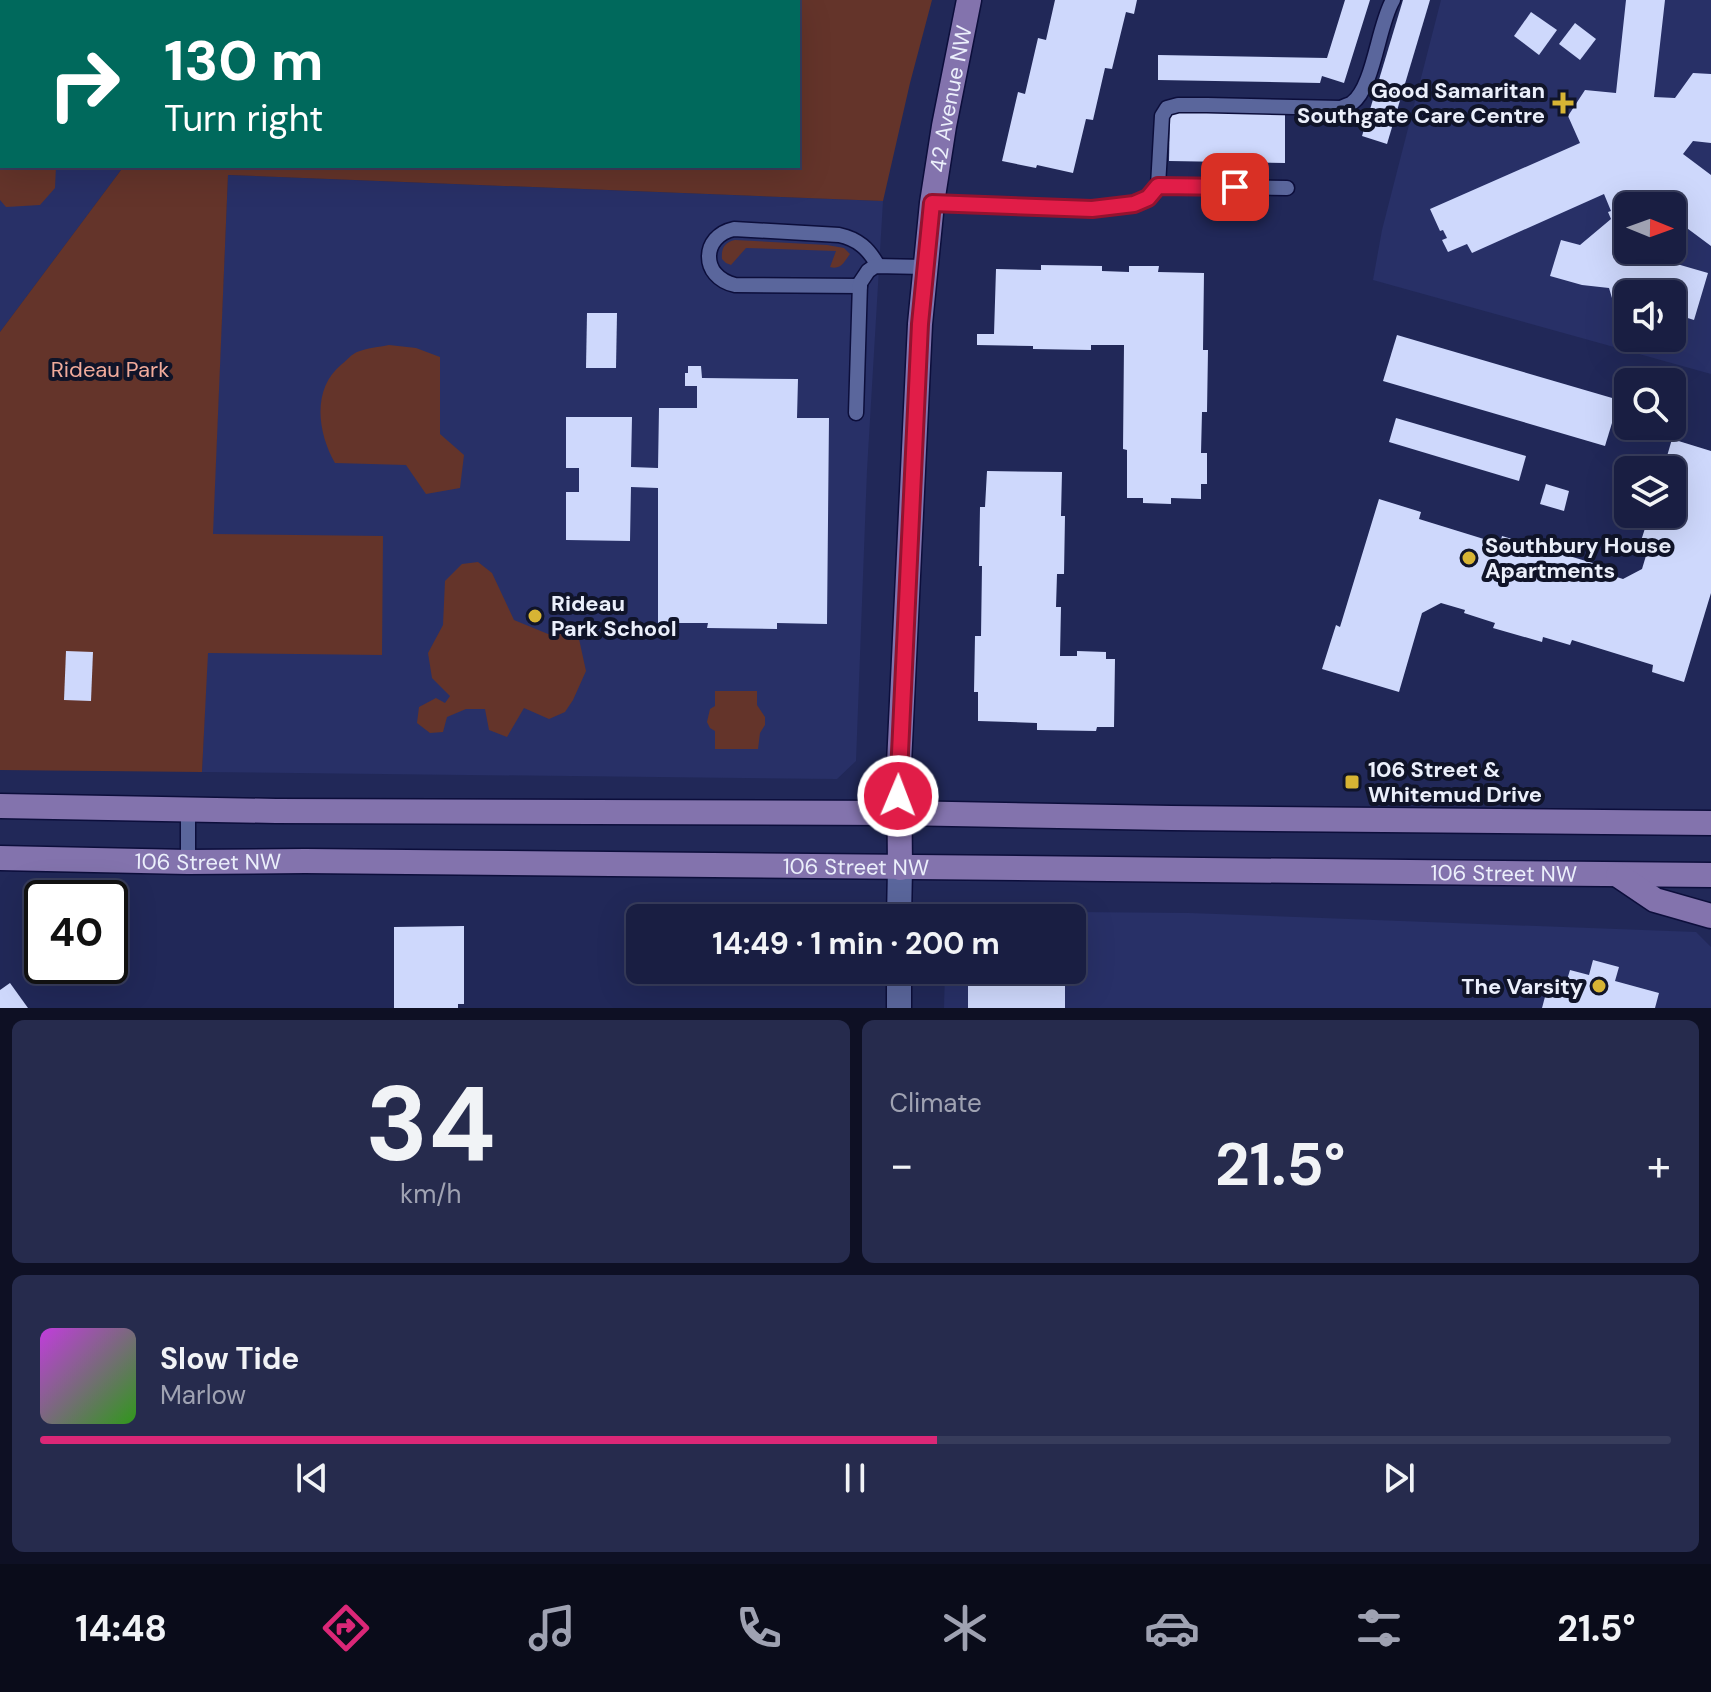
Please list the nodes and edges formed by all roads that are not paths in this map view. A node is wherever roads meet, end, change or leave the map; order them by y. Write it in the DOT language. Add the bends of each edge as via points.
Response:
graph roads {
  1 [pos="969,0"];
  2 [pos="1393,0"];
  3 [pos="1158,186"];
  4 [pos="1287,188"];
  5 [pos="932,203"];
  6 [pos="878,266"];
  7 [pos="925,267"];
  8 [pos="860,286"];
  9 [pos="856,413"];
  10 [pos="0,806"];
  11 [pos="188,809"];
  12 [pos="899,813"];
  13 [pos="1711,823"];
  14 [pos="0,858"];
  15 [pos="188,862"];
  16 [pos="900,868"];
  17 [pos="1618,875"];
  18 [pos="1711,875"];
  19 [pos="899,904"];
  20 [pos="1711,916"];
  21 [pos="899,984"];
  22 [pos="899,1008"];
  1 -- 5 [label="street, 42 Avenue NW"];
  2 -- 3 [label="lane" via="1367,81 1353,102 1341,108 1167,108 1162,116"];
  3 -- 4 [label="lane"];
  3 -- 5 [label="lane" via="1134,204 1092,209"];
  5 -- 7 [label="street, 42 Avenue NW"];
  6 -- 7 [label="lane"];
  6 -- 8 [label="lane" via="868,271"];
  6 -- 8 [label="lane" via="860,244 839,235 734,229 724,232 710,250 712,271 725,283"];
  7 -- 12 [label="street, 42 Avenue NW"];
  8 -- 9 [label="lane"];
  10 -- 11 [label="street"];
  11 -- 12 [label="street"];
  11 -- 15 [label="lane"];
  12 -- 13 [label="street"];
  12 -- 16 [label="street, 42 Avenue NW"];
  14 -- 15 [label="street, 106 Street NW"];
  15 -- 16 [label="street, 106 Street NW"];
  16 -- 17 [label="street, 106 Street NW"];
  16 -- 19 [label="street, 42 Avenue NW"];
  17 -- 18 [label="street, 106 Street NW"];
  17 -- 20 [label="street" via="1655,900"];
  21 -- 22 [label="street"];
}
